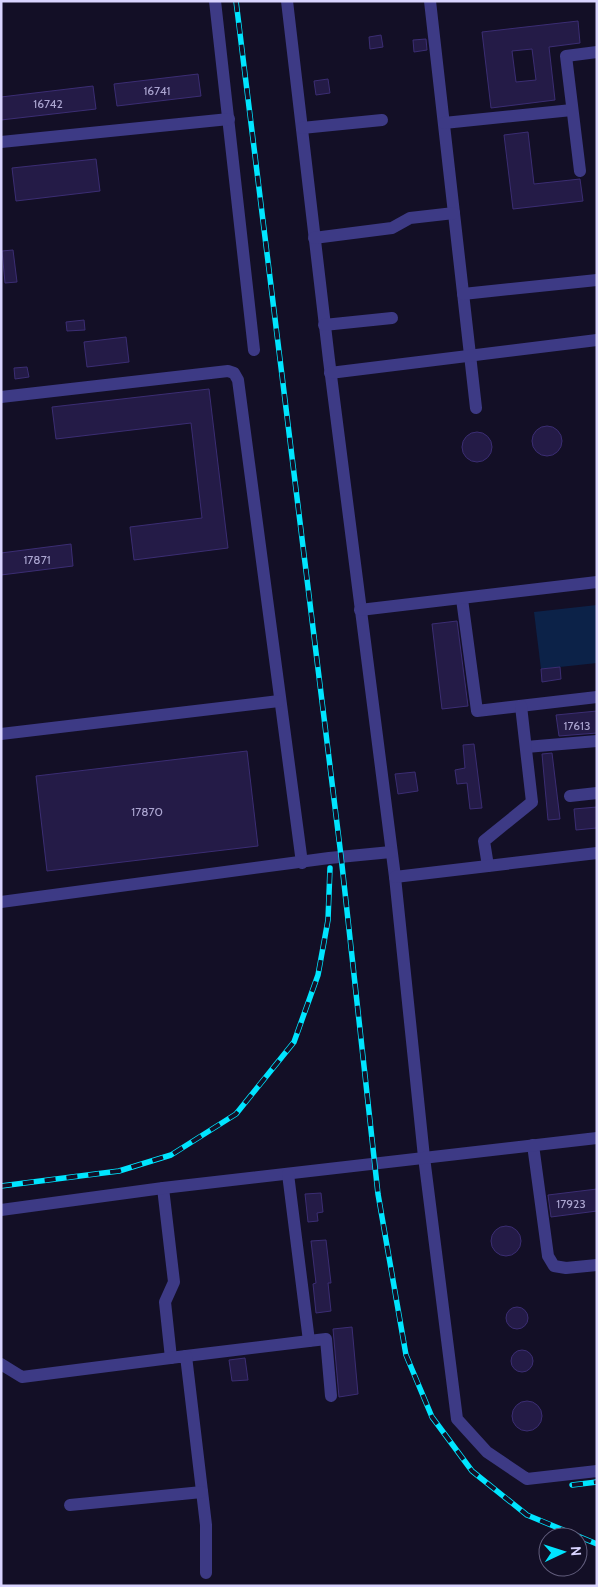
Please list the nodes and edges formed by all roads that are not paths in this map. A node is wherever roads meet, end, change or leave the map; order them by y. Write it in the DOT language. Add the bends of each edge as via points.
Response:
graph roads {
  1 [pos="215,1"];
  2 [pos="287,1"];
  3 [pos="430,1"];
  4 [pos="597,52"];
  5 [pos="572,110"];
  6 [pos="229,119"];
  7 [pos="382,120"];
  8 [pos="444,123"];
  9 [pos="302,128"];
  10 [pos="1,142"];
  11 [pos="580,171"];
  12 [pos="454,213"];
  13 [pos="314,238"];
  14 [pos="597,280"];
  15 [pos="463,294"];
  16 [pos="392,318"];
  17 [pos="324,325"];
  18 [pos="597,340"];
  19 [pos="254,350"];
  20 [pos="470,356"];
  21 [pos="330,372"];
  22 [pos="1,397"];
  23 [pos="476,408"];
  24 [pos="597,582"];
  25 [pos="462,599"];
  26 [pos="360,610"];
  27 [pos="597,697"];
  28 [pos="279,701"];
  29 [pos="520,706"];
  30 [pos="1,734"];
  31 [pos="597,741"];
  32 [pos="526,747"];
  33 [pos="597,793"];
  34 [pos="570,796"];
  35 [pos="391,852"];
  36 [pos="597,854"];
  37 [pos="302,863"];
  38 [pos="488,866"];
  39 [pos="395,877"];
  40 [pos="1,902"];
  41 [pos="597,1138"];
  42 [pos="533,1145"];
  43 [pos="424,1157"];
  44 [pos="288,1174"];
  45 [pos="163,1188"];
  46 [pos="1,1210"];
  47 [pos="597,1265"];
  48 [pos="309,1341"];
  49 [pos="186,1356"];
  50 [pos="171,1358"];
  51 [pos="1,1364"];
  52 [pos="331,1396"];
  53 [pos="597,1471"];
  54 [pos="202,1492"];
  55 [pos="70,1505"];
  56 [pos="206,1573"];
  1 -- 6 [label="lane"];
  2 -- 9 [label="lane"];
  3 -- 8 [label="lane"];
  4 -- 5 [label="lane" via="566,56"];
  5 -- 8 [label="lane"];
  5 -- 11 [label="lane"];
  6 -- 10 [label="lane"];
  6 -- 19 [label="lane"];
  7 -- 9 [label="lane"];
  8 -- 12 [label="lane"];
  9 -- 13 [label="lane"];
  12 -- 13 [label="lane" via="410,218 392,228"];
  12 -- 15 [label="lane"];
  13 -- 17 [label="lane"];
  14 -- 15 [label="lane"];
  15 -- 20 [label="lane"];
  16 -- 17 [label="lane"];
  17 -- 21 [label="lane"];
  18 -- 20 [label="lane"];
  20 -- 21 [label="lane"];
  20 -- 23 [label="lane"];
  21 -- 26 [label="lane"];
  22 -- 28 [label="lane" via="228,371 234,373 239,390"];
  24 -- 25 [label="lane"];
  25 -- 26 [label="lane"];
  25 -- 29 [label="lane" via="478,711"];
  26 -- 35 [label="lane"];
  27 -- 29 [label="lane"];
  28 -- 30 [label="lane"];
  28 -- 37 [label="lane"];
  29 -- 32 [label="lane"];
  31 -- 32 [label="lane"];
  32 -- 38 [label="lane" via="532,802 484,841"];
  33 -- 34 [label="lane"];
  35 -- 37 [label="lane"];
  35 -- 39 [label="lane"];
  36 -- 38 [label="lane"];
  37 -- 40 [label="lane"];
  38 -- 39 [label="lane"];
  39 -- 43 [label="lane"];
  41 -- 42 [label="lane"];
  42 -- 43 [label="lane"];
  42 -- 47 [label="lane" via="548,1256 554,1266"];
  43 -- 44 [label="lane"];
  43 -- 53 [label="lane" via="458,1420 487,1452 526,1479"];
  44 -- 45 [label="lane"];
  44 -- 48 [label="lane"];
  45 -- 46 [label="lane"];
  45 -- 50 [label="lane" via="174,1282 165,1302"];
  48 -- 49 [label="lane"];
  48 -- 52 [label="lane" via="326,1339"];
  49 -- 50 [label="lane"];
  49 -- 54 [label="lane"];
  50 -- 51 [label="lane" via="22,1377"];
  54 -- 55 [label="lane"];
  54 -- 56 [label="lane"];
}
